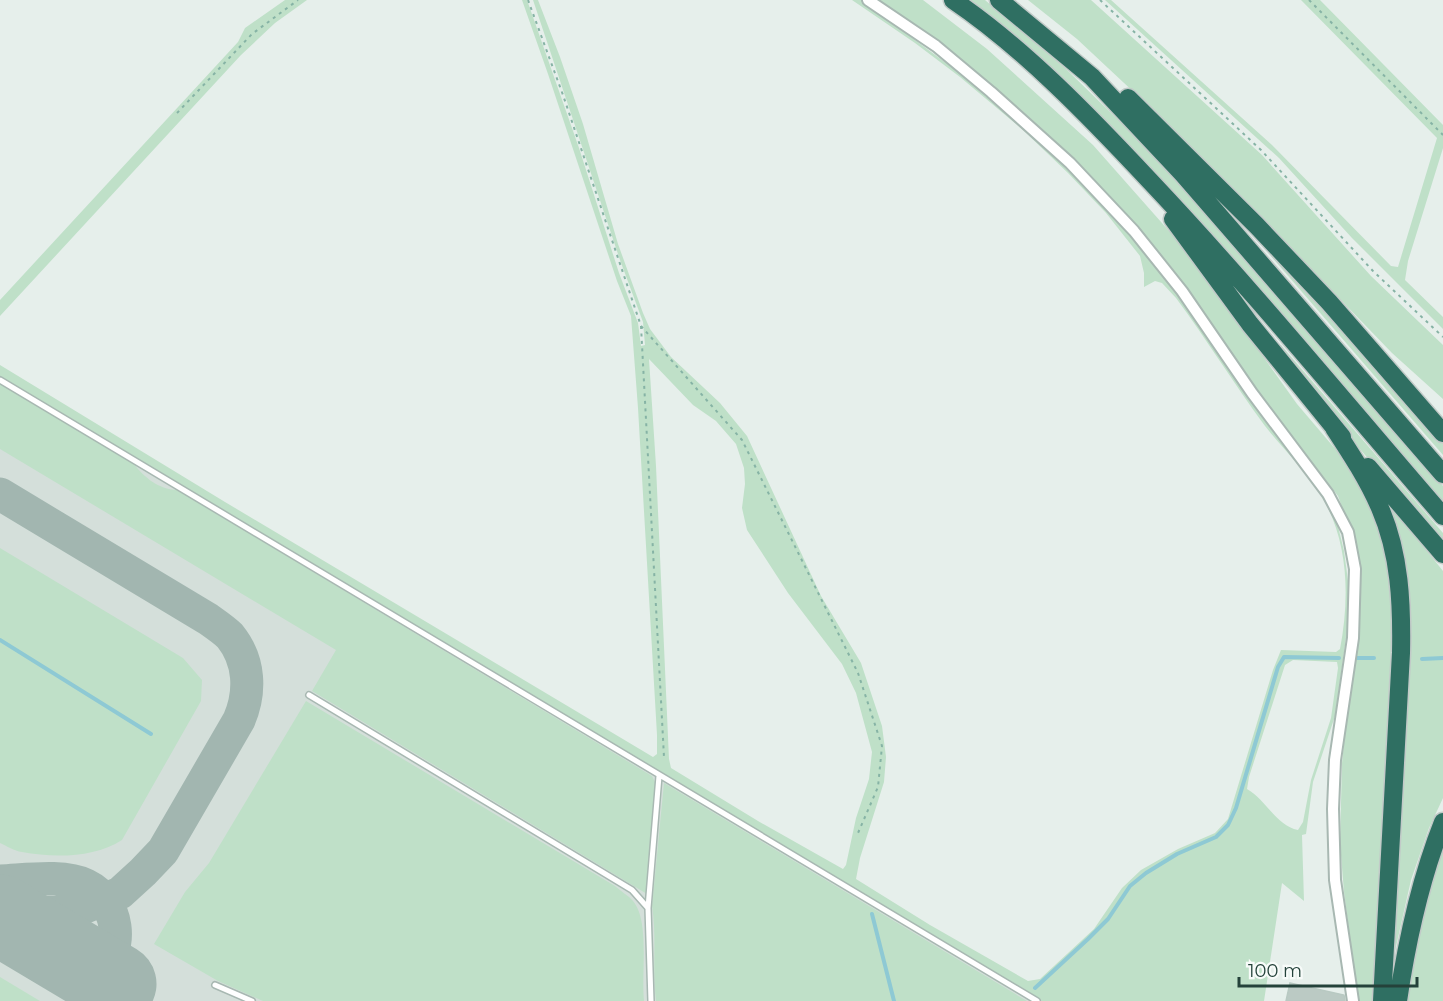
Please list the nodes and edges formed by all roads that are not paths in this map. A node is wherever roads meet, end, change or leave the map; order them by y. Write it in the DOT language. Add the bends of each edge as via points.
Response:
graph roads {
  1 [pos="868,0"];
  2 [pos="952,0"];
  3 [pos="999,0"];
  4 [pos="1012,0"];
  5 [pos="1124,153"];
  6 [pos="1382,363"];
  7 [pos="0,380"];
  8 [pos="1443,413"];
  9 [pos="1334,428"];
  10 [pos="1443,433"];
  11 [pos="1443,474"];
  12 [pos="1443,516"];
  13 [pos="1443,554"];
  14 [pos="309,695"];
  15 [pos="659,776"];
  16 [pos="1443,822"];
  17 [pos="648,908"];
  18 [pos="215,985"];
  19 [pos="252,1001"];
  20 [pos="651,1001"];
  21 [pos="1037,1001"];
  22 [pos="1353,1001"];
  23 [pos="1382,1001"];
  24 [pos="1398,1001"];
  1 -- 22 [label="street" via="936,46 992,92 1070,162 1134,231 1323,487 1348,532 1354,569 1353,638 1335,760 1333,808 1335,880"];
  2 -- 5 [label="highway" via="1027,60"];
  3 -- 11 [label="highway" via="1092,77 1183,174"];
  4 -- 6 [label="highway" via="1106,78 1182,151 1265,234"];
  5 -- 9 [label="highway" via="1250,324"];
  5 -- 12 [label="highway" via="1218,253"];
  6 -- 8 [label="highway"];
  6 -- 10 [label="highway"];
  7 -- 15 [label="lane"];
  9 -- 13 [label="highway"];
  9 -- 23 [label="highway" via="1381,509 1396,558 1402,609"];
  14 -- 17 [label="lane" via="632,890"];
  15 -- 17 [label="lane"];
  15 -- 21 [label="lane"];
  16 -- 24 [label="highway" via="1416,906"];
  17 -- 20 [label="lane"];
  18 -- 19 [label="lane"];
}
